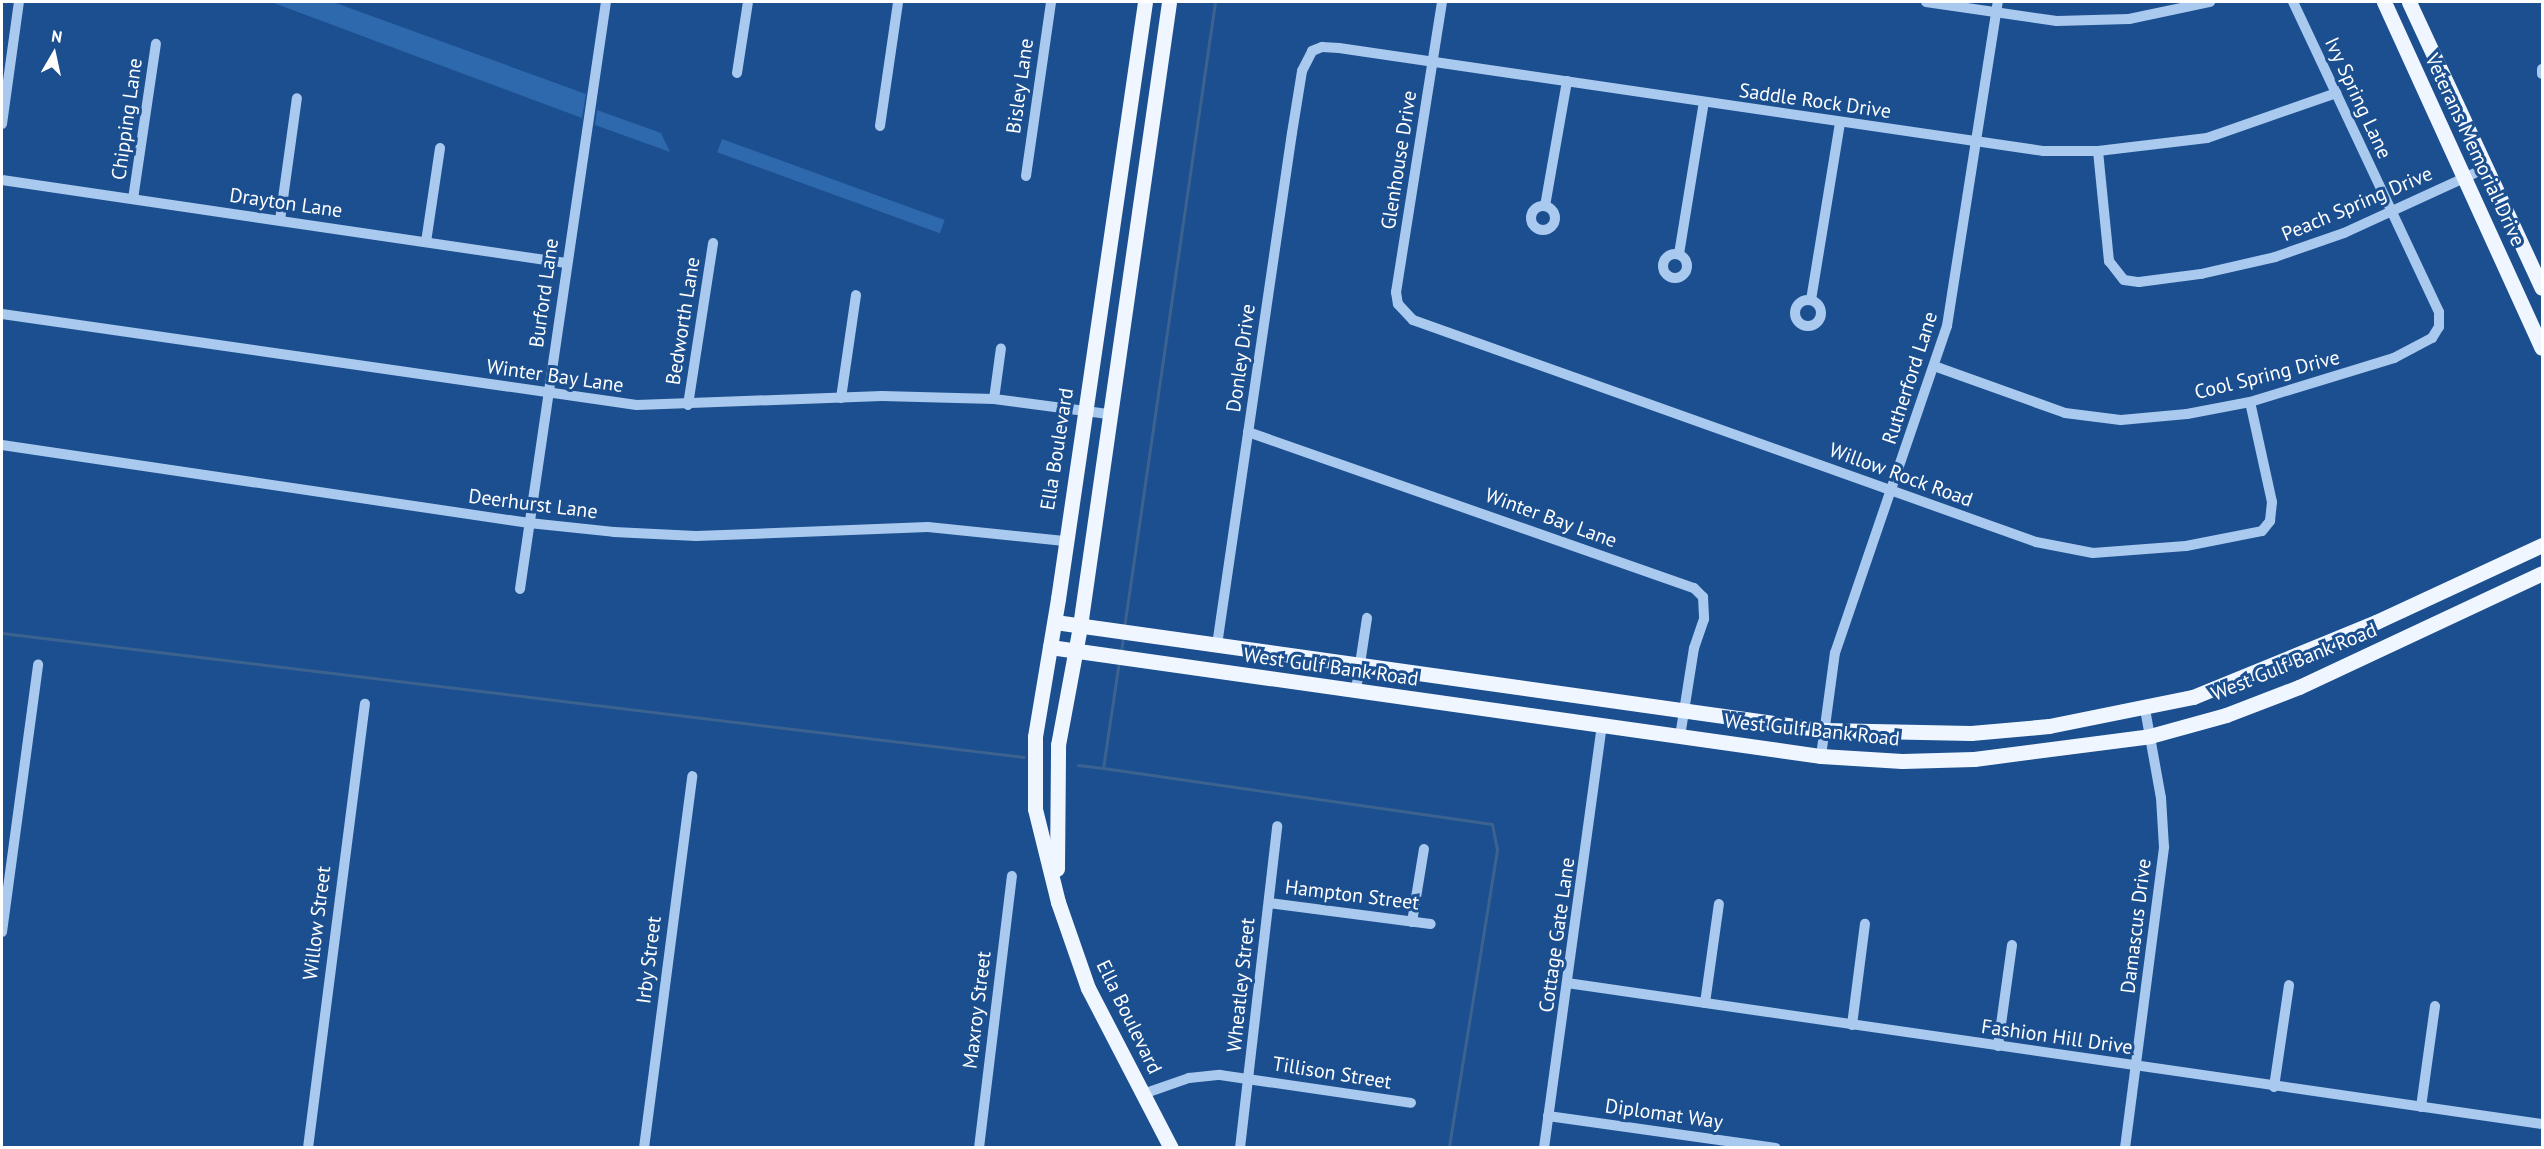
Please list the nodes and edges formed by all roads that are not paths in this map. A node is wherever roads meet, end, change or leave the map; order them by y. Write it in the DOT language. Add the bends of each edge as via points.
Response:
graph roads {
  1 [pos="19,2"];
  2 [pos="606,2"];
  3 [pos="748,2"];
  4 [pos="898,2"];
  5 [pos="1051,2"];
  6 [pos="1145,2"];
  7 [pos="1170,2"];
  8 [pos="1442,2"];
  9 [pos="1926,2"];
  10 [pos="2210,2"];
  11 [pos="2293,2"];
  12 [pos="2384,2"];
  13 [pos="2409,2"];
  14 [pos="1997,7"];
  15 [pos="156,44"];
  16 [pos="7,47"];
  17 [pos="1433,62"];
  18 [pos="737,73"];
  19 [pos="1302,76"];
  20 [pos="1567,81"];
  21 [pos="2336,93"];
  22 [pos="297,98"];
  23 [pos="1704,102"];
  24 [pos="1840,123"];
  25 [pos="2,124"];
  26 [pos="880,126"];
  27 [pos="1977,143"];
  28 [pos="440,148"];
  29 [pos="2098,151"];
  30 [pos="2486,168"];
  31 [pos="1026,176"];
  32 [pos="2464,178"];
  33 [pos="2,180"];
  34 [pos="133,199"];
  35 [pos="1545,206"];
  36 [pos="2392,212"];
  37 [pos="280,220"];
  38 [pos="426,242"];
  39 [pos="713,243"];
  40 [pos="1679,254"];
  41 [pos="566,263"];
  42 [pos="2542,288"];
  43 [pos="856,295"];
  44 [pos="1811,300"];
  45 [pos="2,314"];
  46 [pos="1411,319"];
  47 [pos="2430,339"];
  48 [pos="2541,339"];
  49 [pos="1001,348"];
  50 [pos="1934,366"];
  51 [pos="548,394"];
  52 [pos="841,398"];
  53 [pos="994,399"];
  54 [pos="2250,402"];
  55 [pos="688,405"];
  56 [pos="1084,411"];
  57 [pos="1108,414"];
  58 [pos="1248,432"];
  59 [pos="2,446"];
  60 [pos="1892,491"];
  61 [pos="529,523"];
  62 [pos="1064,541"];
  63 [pos="2542,545"];
  64 [pos="2542,573"];
  65 [pos="520,590"];
  66 [pos="1367,618"];
  67 [pos="1055,622"];
  68 [pos="2376,622"];
  69 [pos="1080,626"];
  70 [pos="1217,645"];
  71 [pos="1050,647"];
  72 [pos="2387,647"];
  73 [pos="1076,653"];
  74 [pos="38,664"];
  75 [pos="1360,666"];
  76 [pos="1356,690"];
  77 [pos="365,704"];
  78 [pos="2145,709"];
  79 [pos="1683,711"];
  80 [pos="1602,727"];
  81 [pos="1823,730"];
  82 [pos="1971,733"];
  83 [pos="1680,736"];
  84 [pos="2150,736"];
  85 [pos="1821,756"];
  86 [pos="1974,759"];
  87 [pos="692,776"];
  88 [pos="1277,826"];
  89 [pos="1424,849"];
  90 [pos="1012,876"];
  91 [pos="1058,902"];
  92 [pos="1269,903"];
  93 [pos="1719,904"];
  94 [pos="1412,922"];
  95 [pos="1431,924"];
  96 [pos="1865,924"];
  97 [pos="2,932"];
  98 [pos="2012,945"];
  99 [pos="1567,983"];
  100 [pos="2289,985"];
  101 [pos="1705,1003"];
  102 [pos="2435,1006"];
  103 [pos="1852,1025"];
  104 [pos="1998,1046"];
  105 [pos="2135,1066"];
  106 [pos="1249,1079"];
  107 [pos="2274,1087"];
  108 [pos="1143,1094"];
  109 [pos="1411,1103"];
  110 [pos="2421,1107"];
  111 [pos="1548,1116"];
  112 [pos="2542,1124"];
  113 [pos="308,1148"];
  114 [pos="644,1148"];
  115 [pos="979,1148"];
  116 [pos="1171,1148"];
  117 [pos="1240,1148"];
  118 [pos="1544,1148"];
  119 [pos="1776,1148"];
  120 [pos="2125,1148"];
  1 -- 16 [label="street"];
  2 -- 41 [label="street, Burford Lane"];
  3 -- 18 [label="street"];
  4 -- 26 [label="street"];
  5 -- 31 [label="street, Bisley Lane"];
  6 -- 56 [label="main road, Ella Boulevard"];
  7 -- 57 [label="main road, Ella Boulevard"];
  8 -- 17 [label="street, Glenhouse Drive"];
  9 -- 14 [label="street"];
  10 -- 14 [label="street" via="2129,19 2057,21"];
  11 -- 21 [label="street, Ivy Spring Lane"];
  12 -- 32 [label="main road, Veterans Memorial Drive"];
  13 -- 30 [label="main road, Veterans Memorial Drive"];
  14 -- 27 [label="street, Rutherford Lane"];
  15 -- 34 [label="street, Chipping Lane"];
  16 -- 25 [label="street"];
  17 -- 19 [label="street, Saddle Rock Drive" via="1322,46 1312,51"];
  17 -- 20 [label="street, Saddle Rock Drive"];
  17 -- 46 [label="street, Glenhouse Drive" via="1396,292 1398,304"];
  19 -- 58 [label="street, Donley Drive"];
  20 -- 23 [label="street, Saddle Rock Drive"];
  20 -- 35 [label="street"];
  21 -- 29 [label="street, Saddle Rock Drive" via="2207,138"];
  21 -- 36 [label="street, Ivy Spring Lane"];
  22 -- 37 [label="street"];
  23 -- 24 [label="street, Saddle Rock Drive"];
  23 -- 40 [label="street"];
  24 -- 27 [label="street, Saddle Rock Drive"];
  24 -- 44 [label="street"];
  27 -- 29 [label="street, Saddle Rock Drive" via="2043,151"];
  27 -- 50 [label="street, Rutherford Lane" via="1952,307"];
  28 -- 38 [label="street"];
  29 -- 36 [label="street, Peach Spring Drive" via="2109,261 2124,280 2139,282 2240,267 2344,233"];
  30 -- 32 [label="street, Peach Spring Drive"];
  30 -- 42 [label="main road, Veterans Memorial Drive"];
  32 -- 36 [label="street, Peach Spring Drive"];
  32 -- 48 [label="main road, Veterans Memorial Drive"];
  33 -- 34 [label="street, Drayton Lane"];
  34 -- 37 [label="street, Drayton Lane"];
  36 -- 47 [label="street, Ivy Spring Lane" via="2439,312 2439,327"];
  37 -- 38 [label="street, Drayton Lane"];
  38 -- 41 [label="street, Drayton Lane"];
  39 -- 55 [label="street, Bedworth Lane"];
  41 -- 51 [label="street, Burford Lane"];
  43 -- 52 [label="street"];
  45 -- 51 [label="street, Winter Bay Lane"];
  46 -- 60 [label="street, Willow Rock Road"];
  47 -- 54 [label="street, Cool Spring Drive" via="2394,358"];
  49 -- 53 [label="street"];
  50 -- 54 [label="street, Cool Spring Drive" via="2065,413 2099,420 2187,414"];
  50 -- 60 [label="street, Rutherford Lane"];
  51 -- 55 [label="street, Winter Bay Lane" via="638,405"];
  51 -- 61 [label="street, Burford Lane"];
  52 -- 53 [label="street, Winter Bay Lane"];
  52 -- 55 [label="street, Winter Bay Lane"];
  53 -- 56 [label="street, Winter Bay Lane"];
  54 -- 60 [label="street, Willow Rock Road" via="2272,512 2262,531 2248,537 2124,551 2066,550"];
  56 -- 57 [label="street, Winter Bay Lane"];
  56 -- 62 [label="main road, Ella Boulevard"];
  57 -- 69 [label="main road, Ella Boulevard"];
  58 -- 70 [label="street, Donley Drive"];
  58 -- 79 [label="street, Winter Bay Lane" via="1694,588 1703,597 1705,607"];
  59 -- 61 [label="street, Deerhurst Lane"];
  60 -- 81 [label="street, Rutherford Lane" via="1834,652"];
  61 -- 62 [label="street, Deerhurst Lane" via="675,536 939,527"];
  61 -- 65 [label="street, Burford Lane"];
  62 -- 67 [label="main road, Ella Boulevard"];
  63 -- 68 [label="main road, West Gulf Bank Road"];
  64 -- 72 [label="main road, West Gulf Bank Road"];
  66 -- 75 [label="street"];
  67 -- 69 [label="main road, West Gulf Bank Road"];
  67 -- 71 [label="main road, Ella Boulevard"];
  68 -- 72 [label="main road"];
  68 -- 78 [label="main road, West Gulf Bank Road" via="2221,688"];
  69 -- 70 [label="main road, West Gulf Bank Road"];
  69 -- 73 [label="main road, Ella Boulevard"];
  70 -- 75 [label="main road, West Gulf Bank Road"];
  71 -- 73 [label="main road, West Gulf Bank Road"];
  71 -- 91 [label="main road, Ella Boulevard" via="1035,737 1035,809"];
  72 -- 84 [label="main road, West Gulf Bank Road" via="2226,715"];
  73 -- 76 [label="main road, West Gulf Bank Road"];
  73 -- 91 [label="main road, Ella Boulevard" via="1058,745"];
  74 -- 97 [label="street"];
  75 -- 76 [label="street"];
  75 -- 79 [label="main road, West Gulf Bank Road"];
  76 -- 80 [label="main road, West Gulf Bank Road"];
  77 -- 113 [label="street, Willow Street"];
  78 -- 82 [label="main road, West Gulf Bank Road" via="2049,726"];
  78 -- 84 [label="street, Damascus Drive"];
  79 -- 81 [label="main road, West Gulf Bank Road"];
  79 -- 83 [label="street, Winter Bay Lane"];
  80 -- 83 [label="main road, West Gulf Bank Road"];
  80 -- 99 [label="street, Cottage Gate Lane"];
  81 -- 82 [label="main road, West Gulf Bank Road"];
  81 -- 85 [label="street, Rutherford Lane"];
  82 -- 86 [label="main road"];
  83 -- 85 [label="main road, West Gulf Bank Road"];
  84 -- 86 [label="main road, West Gulf Bank Road"];
  84 -- 105 [label="street, Damascus Drive" via="2161,798 2164,847"];
  85 -- 86 [label="main road, West Gulf Bank Road" via="1902,761"];
  87 -- 114 [label="street, Irby Street"];
  88 -- 92 [label="street, Wheatley Street"];
  89 -- 94 [label="street"];
  90 -- 115 [label="street, Maxroy Street"];
  91 -- 108 [label="main road, Ella Boulevard" via="1088,988"];
  92 -- 94 [label="street, Hampton Street"];
  92 -- 106 [label="street, Wheatley Street"];
  93 -- 101 [label="street"];
  94 -- 95 [label="street, Hampton Street"];
  96 -- 103 [label="street"];
  98 -- 104 [label="street"];
  99 -- 101 [label="street, Fashion Hill Drive"];
  99 -- 111 [label="street, Cottage Gate Lane"];
  100 -- 107 [label="street"];
  101 -- 103 [label="street, Fashion Hill Drive"];
  102 -- 110 [label="street"];
  103 -- 104 [label="street, Fashion Hill Drive"];
  104 -- 105 [label="street, Fashion Hill Drive"];
  105 -- 107 [label="street, Fashion Hill Drive"];
  105 -- 120 [label="street, Damascus Drive"];
  106 -- 108 [label="street, Tillison Street" via="1189,1078"];
  106 -- 109 [label="street, Tillison Street"];
  106 -- 117 [label="street, Wheatley Street"];
  107 -- 110 [label="street, Fashion Hill Drive"];
  108 -- 116 [label="main road, Ella Boulevard"];
  110 -- 112 [label="street, Fashion Hill Drive"];
  111 -- 118 [label="street, Cottage Gate Lane"];
  111 -- 119 [label="street, Diplomat Way"];
}
